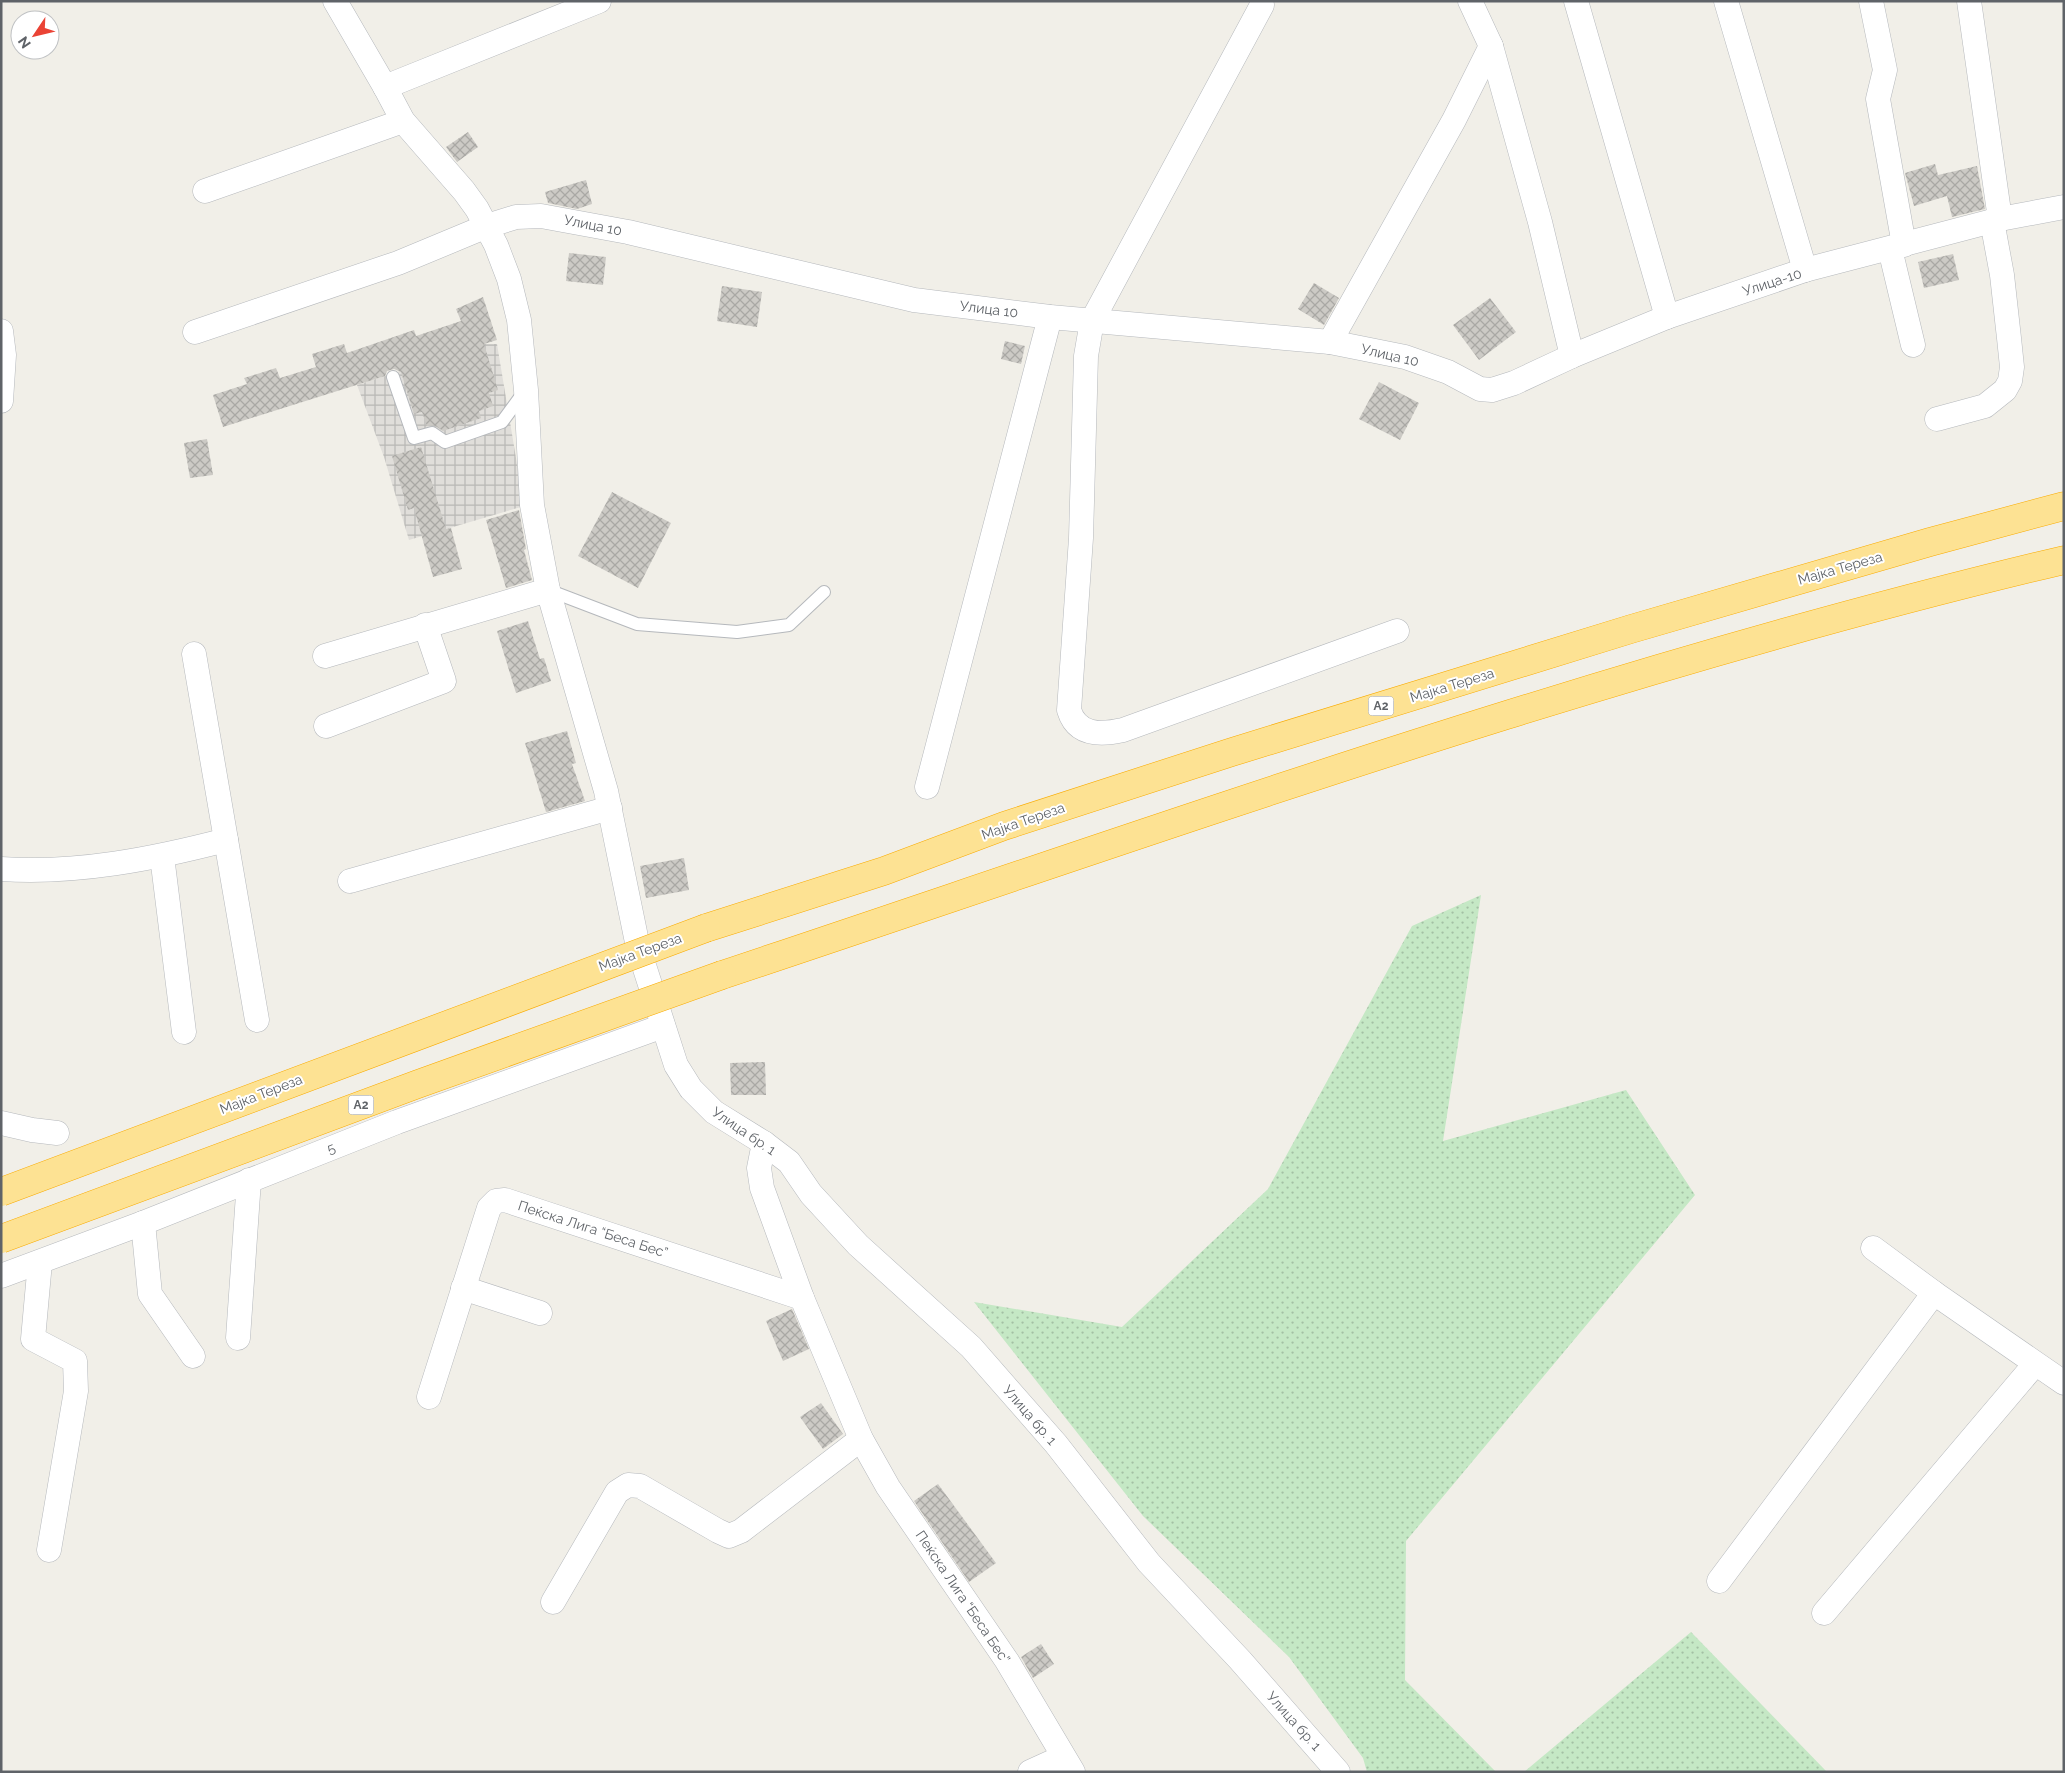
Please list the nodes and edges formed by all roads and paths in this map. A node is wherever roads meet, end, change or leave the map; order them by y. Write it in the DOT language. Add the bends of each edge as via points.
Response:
graph roads {
  1 [pos="335,1"];
  2 [pos="599,1"];
  3 [pos="1470,1"];
  4 [pos="1576,1"];
  5 [pos="1726,1"];
  6 [pos="1871,1"];
  7 [pos="1969,1"];
  8 [pos="1262,5"];
  9 [pos="1491,46"];
  10 [pos="385,87"];
  11 [pos="402,121"];
  12 [pos="205,191"];
  13 [pos="2064,207"];
  14 [pos="1996,220"];
  15 [pos="487,226"];
  16 [pos="1897,247"];
  17 [pos="1805,270"];
  18 [pos="1050,317"];
  19 [pos="1666,317"];
  20 [pos="1092,321"];
  21 [pos="1,331"];
  22 [pos="195,332"];
  23 [pos="1330,342"];
  24 [pos="1913,345"];
  25 [pos="1572,356"];
  26 [pos="394,377"];
  27 [pos="526,390"];
  28 [pos="1492,390"];
  29 [pos="1,401"];
  30 [pos="1937,419"];
  31 [pos="2064,506"];
  32 [pos="2064,560"];
  33 [pos="548,590"];
  34 [pos="824,592"];
  35 [pos="424,626"];
  36 [pos="1397,631"];
  37 [pos="194,654"];
  38 [pos="325,656"];
  39 [pos="326,726"];
  40 [pos="927,787"];
  41 [pos="610,808"];
  42 [pos="226,840"];
  43 [pos="162,856"];
  44 [pos="1,870"];
  45 [pos="350,881"];
  46 [pos="257,1020"];
  47 [pos="663,1026"];
  48 [pos="184,1032"];
  49 [pos="1,1123"];
  50 [pos="57,1133"];
  51 [pos="764,1143"];
  52 [pos="250,1180"];
  53 [pos="1,1192"];
  54 [pos="142,1223"];
  55 [pos="1,1239"];
  56 [pos="1872,1248"];
  57 [pos="40,1262"];
  58 [pos="1,1276"];
  59 [pos="463,1288"];
  60 [pos="1934,1293"];
  61 [pos="802,1298"];
  62 [pos="540,1312"];
  63 [pos="238,1338"];
  64 [pos="193,1356"];
  65 [pos="2035,1364"];
  66 [pos="2064,1383"];
  67 [pos="429,1397"];
  68 [pos="861,1439"];
  69 [pos="49,1550"];
  70 [pos="1719,1581"];
  71 [pos="553,1602"];
  72 [pos="1824,1613"];
  73 [pos="1068,1764"];
  74 [pos="1030,1772"];
  75 [pos="1338,1772"];
  1 -- 10 [label="street, Улица бр. 1"];
  2 -- 10 [label="street"];
  3 -- 9 [label="street"];
  4 -- 19 [label="street"];
  5 -- 17 [label="street"];
  6 -- 16 [label="street" via="1885,70 1878,99"];
  7 -- 14 [label="street"];
  8 -- 20 [label="street"];
  9 -- 23 [label="street" via="1454,120"];
  9 -- 25 [label="street"];
  10 -- 11 [label="street, Улица бр. 1"];
  11 -- 12 [label="street"];
  11 -- 15 [label="street, Улица бр. 1" via="464,191"];
  13 -- 14 [label="street, Улица-10"];
  14 -- 16 [label="street, Улица-10"];
  14 -- 30 [label="street" via="2012,367 2010,380 2005,390 1986,406"];
  15 -- 18 [label="street, Улица 10" via="516,216 541,216 628,232 914,300"];
  15 -- 22 [label="street, Улица 10" via="398,263"];
  15 -- 27 [label="street, Улица бр. 1" via="509,279 519,320"];
  16 -- 17 [label="street, Улица-10"];
  16 -- 24 [label="street"];
  17 -- 19 [label="street, Улица-10"];
  18 -- 20 [label="street, Улица 10"];
  18 -- 40 [label="street"];
  19 -- 25 [label="street, Улица-10"];
  20 -- 23 [label="street, Улица 10"];
  20 -- 36 [label="street" via="1086,356 1081,538 1069,698 1072,719 1077,725 1093,732 1123,730"];
  21 -- 29 [label="street" via="4,355"];
  23 -- 28 [label="street, Улица 10" via="1405,357 1448,372 1480,389"];
  25 -- 28 [label="street, Улица-10"];
  26 -- 27 [label="lane" via="414,438 432,433 445,442 502,422"];
  27 -- 33 [label="street, Улица бр. 1" via="532,505"];
  31 -- 53 [label="highway, Мајка Тереза / A2, bridge" via="1631,629 1004,826 884,871 706,928"];
  32 -- 55 [label="highway, A2, bridge" via="1933,591 1406,746 722,975"];
  33 -- 34 [label="lane" via="637,624 737,632 789,625"];
  33 -- 35 [label="street"];
  33 -- 41 [label="street, Улица бр. 1"];
  35 -- 38 [label="street"];
  35 -- 39 [label="street" via="444,681"];
  37 -- 42 [label="street"];
  41 -- 45 [label="street"];
  41 -- 47 [label="street, Улица бр. 1" via="638,947"];
  42 -- 43 [label="street"];
  42 -- 46 [label="street"];
  43 -- 44 [label="street" via="45,871"];
  43 -- 48 [label="street"];
  47 -- 51 [label="street, Улица бр. 1" via="676,1065 691,1089 714,1112"];
  47 -- 52 [label="street, 5" via="397,1122"];
  49 -- 50 [label="street"];
  51 -- 61 [label="street, Пеќска Лига “Беса Бес”" via="759,1168 762,1188"];
  51 -- 75 [label="street, Улица бр. 1" via="789,1162 811,1194 858,1245 971,1347 1056,1444 1149,1562"];
  52 -- 54 [label="street, 5"];
  52 -- 63 [label="street"];
  54 -- 57 [label="street, 5"];
  54 -- 64 [label="street" via="150,1294"];
  56 -- 60 [label="street"];
  57 -- 58 [label="street, 5"];
  57 -- 69 [label="street" via="33,1339 75,1361 76,1391"];
  59 -- 61 [label="street, Пеќска Лига “Беса Бес”" via="489,1208 496,1201 505,1200"];
  59 -- 62 [label="street"];
  59 -- 67 [label="street, Пеќска Лига “Беса Бес”"];
  60 -- 65 [label="street"];
  60 -- 70 [label="street"];
  61 -- 68 [label="street, Пеќска Лига “Беса Бес”"];
  65 -- 66 [label="street"];
  65 -- 72 [label="street"];
  68 -- 71 [label="street" via="741,1531 730,1536 640,1486 628,1484 617,1492"];
  68 -- 73 [label="street, Пеќска Лига “Беса Бес”" via="888,1487 1007,1661"];
  73 -- 74 [label="street, Пеќска Лига “Беса Бес”"];
}
